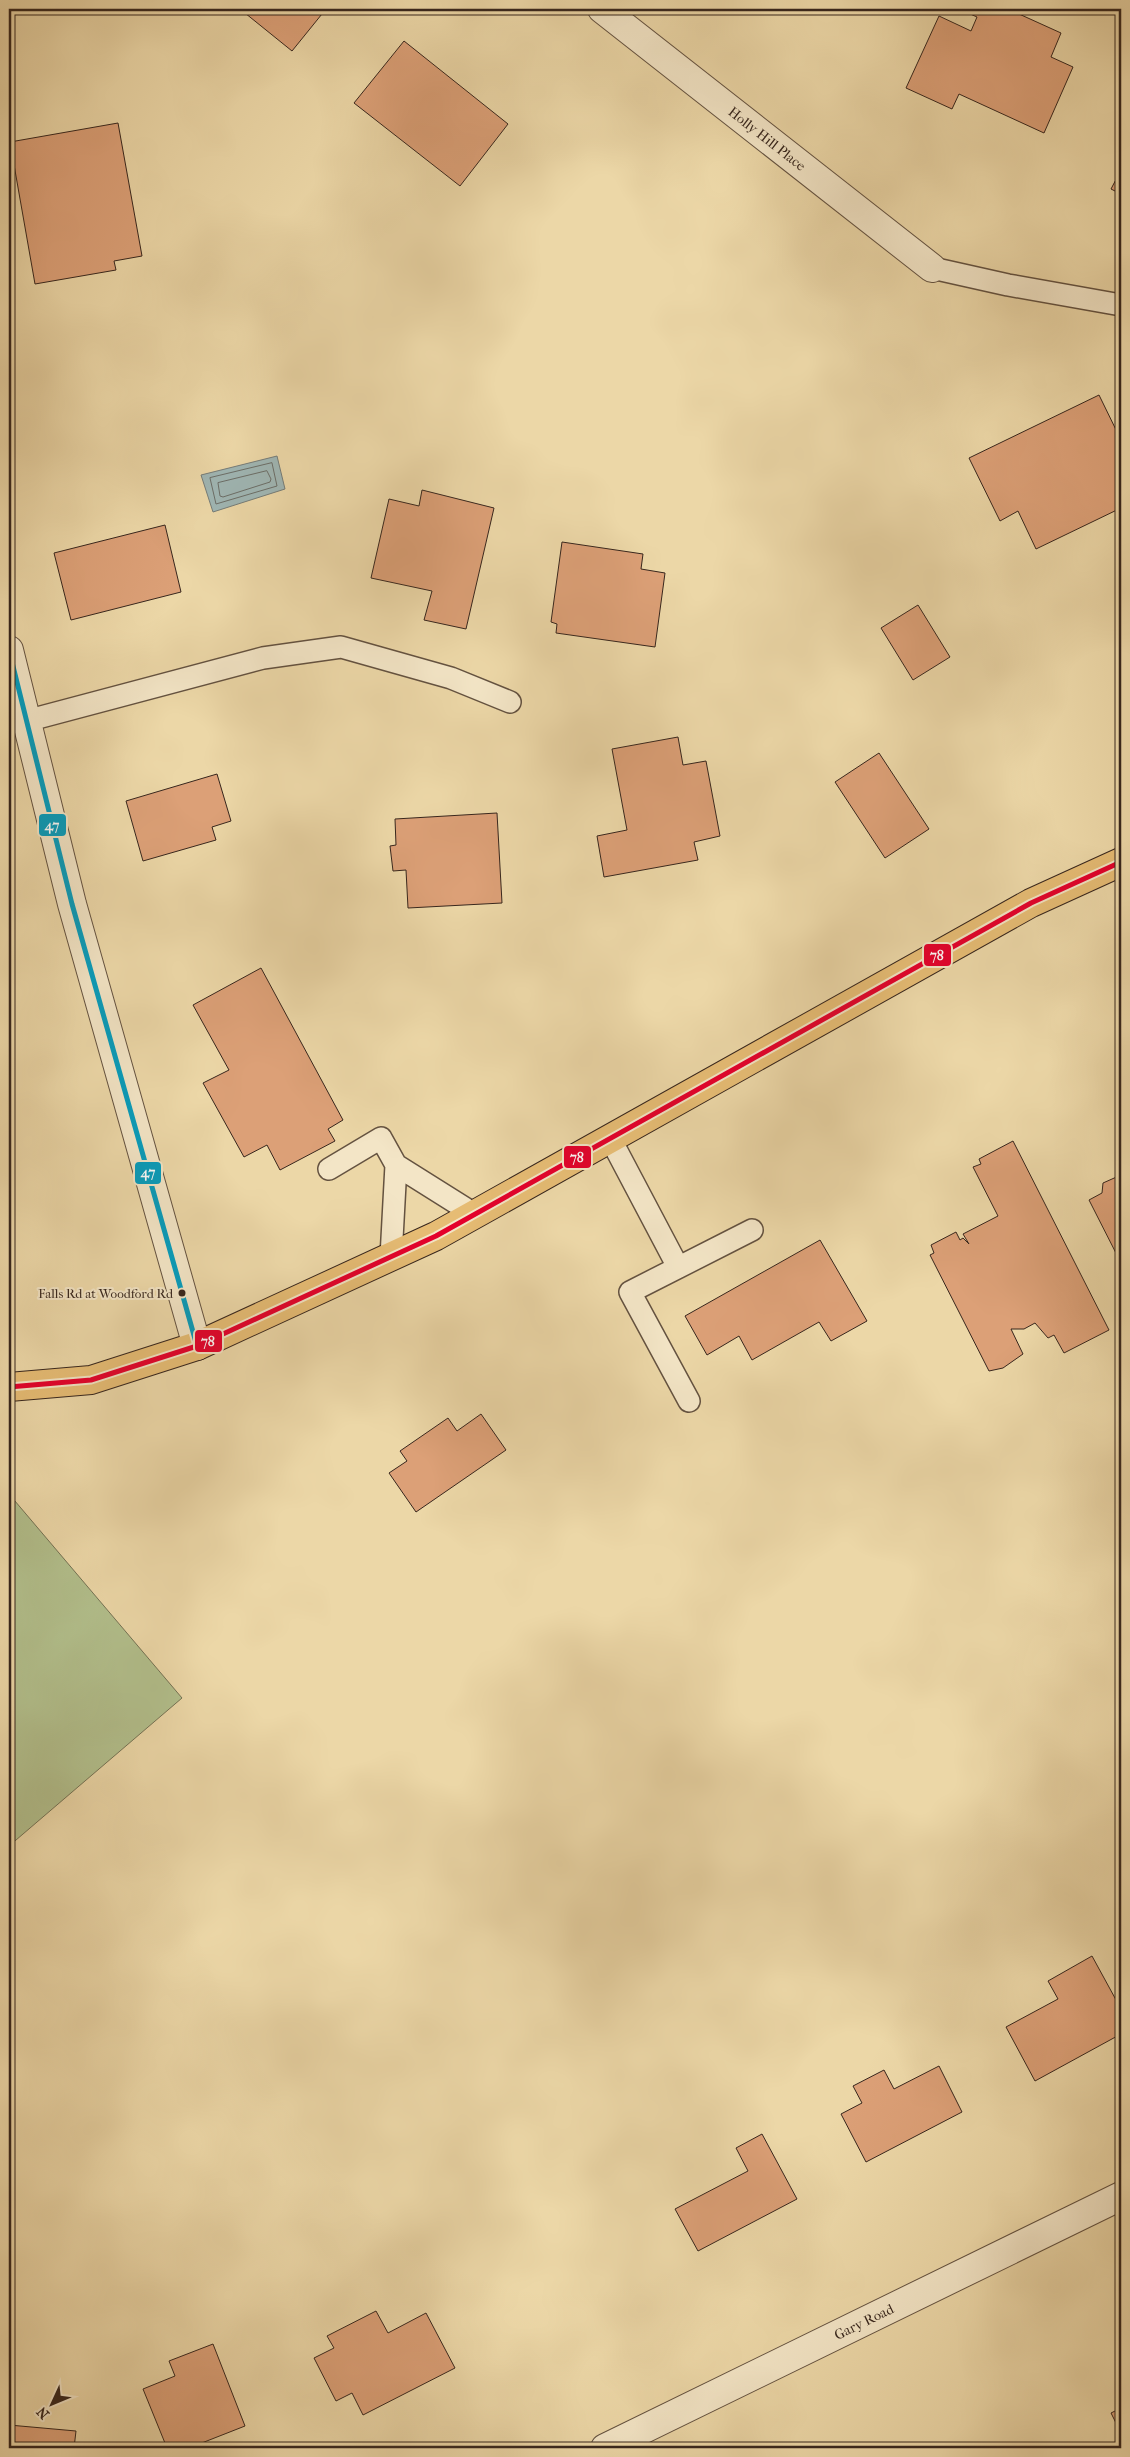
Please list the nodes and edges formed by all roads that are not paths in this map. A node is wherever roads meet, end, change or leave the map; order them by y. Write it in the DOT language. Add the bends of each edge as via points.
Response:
graph roads {
  1 [pos="602,9"];
  2 [pos="932,268"];
  3 [pos="1121,305"];
  4 [pos="9,650"];
  5 [pos="510,702"];
  6 [pos="26,721"];
  7 [pos="1121,862"];
  8 [pos="610,1138"];
  9 [pos="396,1165"];
  10 [pos="329,1169"];
  11 [pos="474,1214"];
  12 [pos="752,1230"];
  13 [pos="391,1257"];
  14 [pos="678,1267"];
  15 [pos="197,1346"];
  16 [pos="9,1388"];
  17 [pos="689,1401"];
  18 [pos="1121,2196"];
  19 [pos="617,2446"];
  1 -- 2 [label="street, Holly Hill Place"];
  2 -- 3 [label="lane"];
  4 -- 6 [label="street"];
  5 -- 6 [label="lane" via="451,678 341,647 263,658"];
  6 -- 15 [label="street" via="72,904"];
  7 -- 8 [label="main road" via="1031,903"];
  8 -- 11 [label="main road"];
  8 -- 14 [label="lane"];
  9 -- 10 [label="lane" via="381,1138"];
  9 -- 11 [label="lane"];
  9 -- 13 [label="lane"];
  11 -- 13 [label="main road"];
  12 -- 14 [label="lane"];
  13 -- 15 [label="main road"];
  14 -- 17 [label="lane" via="630,1292"];
  15 -- 16 [label="main road" via="91,1380"];
  18 -- 19 [label="street, Gary Road"];
}
